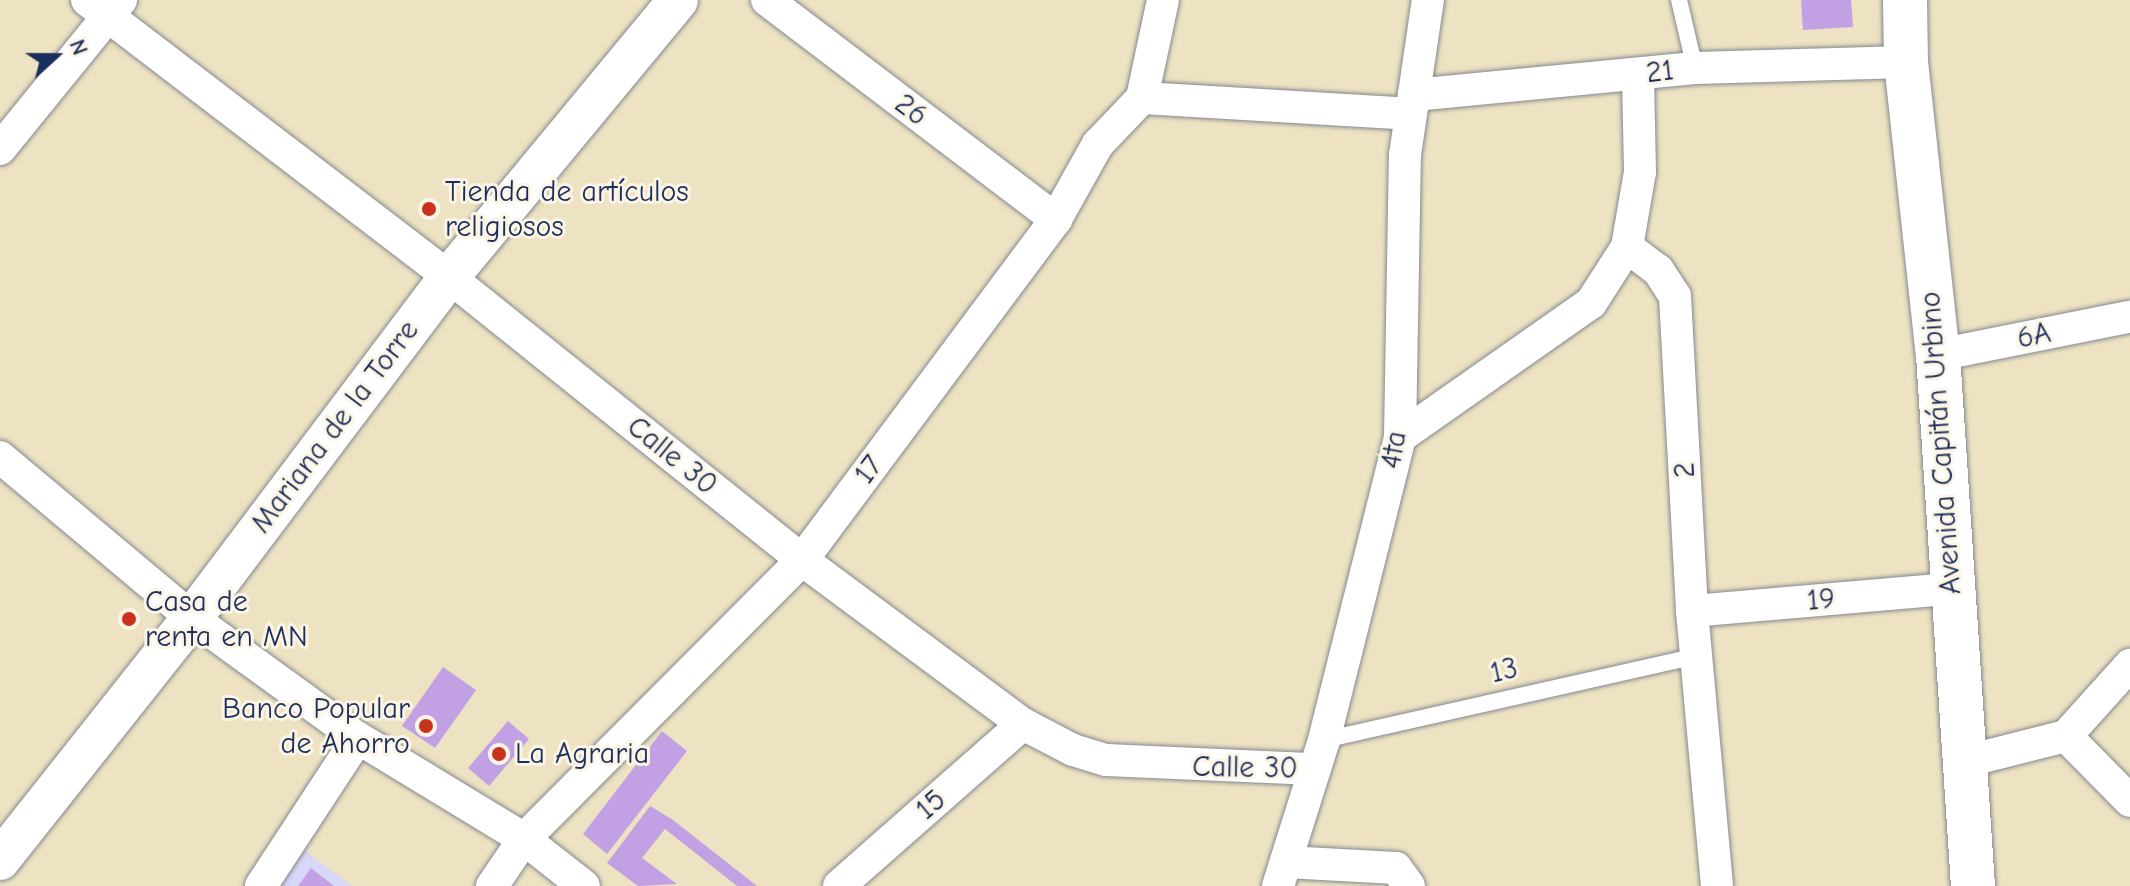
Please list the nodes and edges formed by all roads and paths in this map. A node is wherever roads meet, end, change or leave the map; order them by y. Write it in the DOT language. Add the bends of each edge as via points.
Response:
graph roads {
  1 [pos="678,0"];
  2 [pos="767,0"];
  3 [pos="1163,0"];
  4 [pos="1428,0"];
  5 [pos="1679,0"];
  6 [pos="1905,0"];
  7 [pos="105,5"];
  8 [pos="1906,62"];
  9 [pos="1695,68"];
  10 [pos="1638,76"];
  11 [pos="1142,98"];
  12 [pos="1412,105"];
  13 [pos="0,149"];
  14 [pos="1056,219"];
  15 [pos="1627,247"];
  16 [pos="449,277"];
  17 [pos="2129,317"];
  18 [pos="1938,355"];
  19 [pos="1400,437"];
  20 [pos="0,457"];
  21 [pos="802,560"];
  22 [pos="1951,589"];
  23 [pos="1692,611"];
  24 [pos="192,618"];
  25 [pos="1697,656"];
  26 [pos="2130,665"];
  27 [pos="1023,724"];
  28 [pos="2066,736"];
  29 [pos="358,738"];
  30 [pos="1320,755"];
  31 [pos="1963,762"];
  32 [pos="2130,801"];
  33 [pos="524,839"];
  34 [pos="0,860"];
  35 [pos="1282,874"];
  36 [pos="261,886"];
  37 [pos="492,886"];
  38 [pos="584,886"];
  39 [pos="839,886"];
  40 [pos="1409,886"];
  41 [pos="1717,886"];
  42 [pos="1973,886"];
  1 -- 16 [label="street, Mariana de la Torre"];
  2 -- 14 [label="street, 26"];
  3 -- 11 [label="street"];
  4 -- 12 [label="street, 4ta"];
  5 -- 9 [label="lane"];
  6 -- 8 [label="main road, Avenida Capitán Urbino"];
  7 -- 13 [label="street"];
  7 -- 16 [label="street, Calle 30"];
  8 -- 9 [label="street, 21"];
  8 -- 18 [label="main road, Avenida Capitán Urbino"];
  9 -- 10 [label="street, 21"];
  10 -- 12 [label="street, 21"];
  10 -- 15 [label="street" via="1640,172"];
  11 -- 12 [label="street, 21"];
  11 -- 14 [label="street, 17" via="1098,144"];
  12 -- 19 [label="street, 4ta"];
  14 -- 21 [label="street, 17"];
  15 -- 19 [label="street" via="1591,303"];
  15 -- 23 [label="street, 2" via="1658,270 1675,296"];
  16 -- 21 [label="street, Calle 30"];
  16 -- 24 [label="street, Mariana de la Torre"];
  17 -- 18 [label="street, 6A"];
  18 -- 22 [label="main road, Avenida Capitán Urbino"];
  19 -- 30 [label="street, 4ta"];
  20 -- 24 [label="street"];
  21 -- 27 [label="street, Calle 30"];
  21 -- 33 [label="street, 17"];
  22 -- 23 [label="street, 19"];
  22 -- 31 [label="main road, Avenida Capitán Urbino"];
  23 -- 25 [label="street, 2"];
  24 -- 29 [label="street"];
  24 -- 34 [label="street, Mariana de la Torre"];
  25 -- 30 [label="lane, 13"];
  25 -- 41 [label="street, 2"];
  26 -- 28 [label="street"];
  27 -- 30 [label="street, Calle 30" via="1106,760"];
  27 -- 39 [label="street, 15"];
  28 -- 31 [label="street"];
  28 -- 32 [label="street"];
  29 -- 33 [label="street"];
  29 -- 36 [label="street"];
  30 -- 35 [label="street, 4ta"];
  31 -- 42 [label="main road, Avenida Capitán Urbino"];
  33 -- 37 [label="street, 17"];
  33 -- 38 [label="street"];
  35 -- 40 [label="street" via="1396,868"];
}
